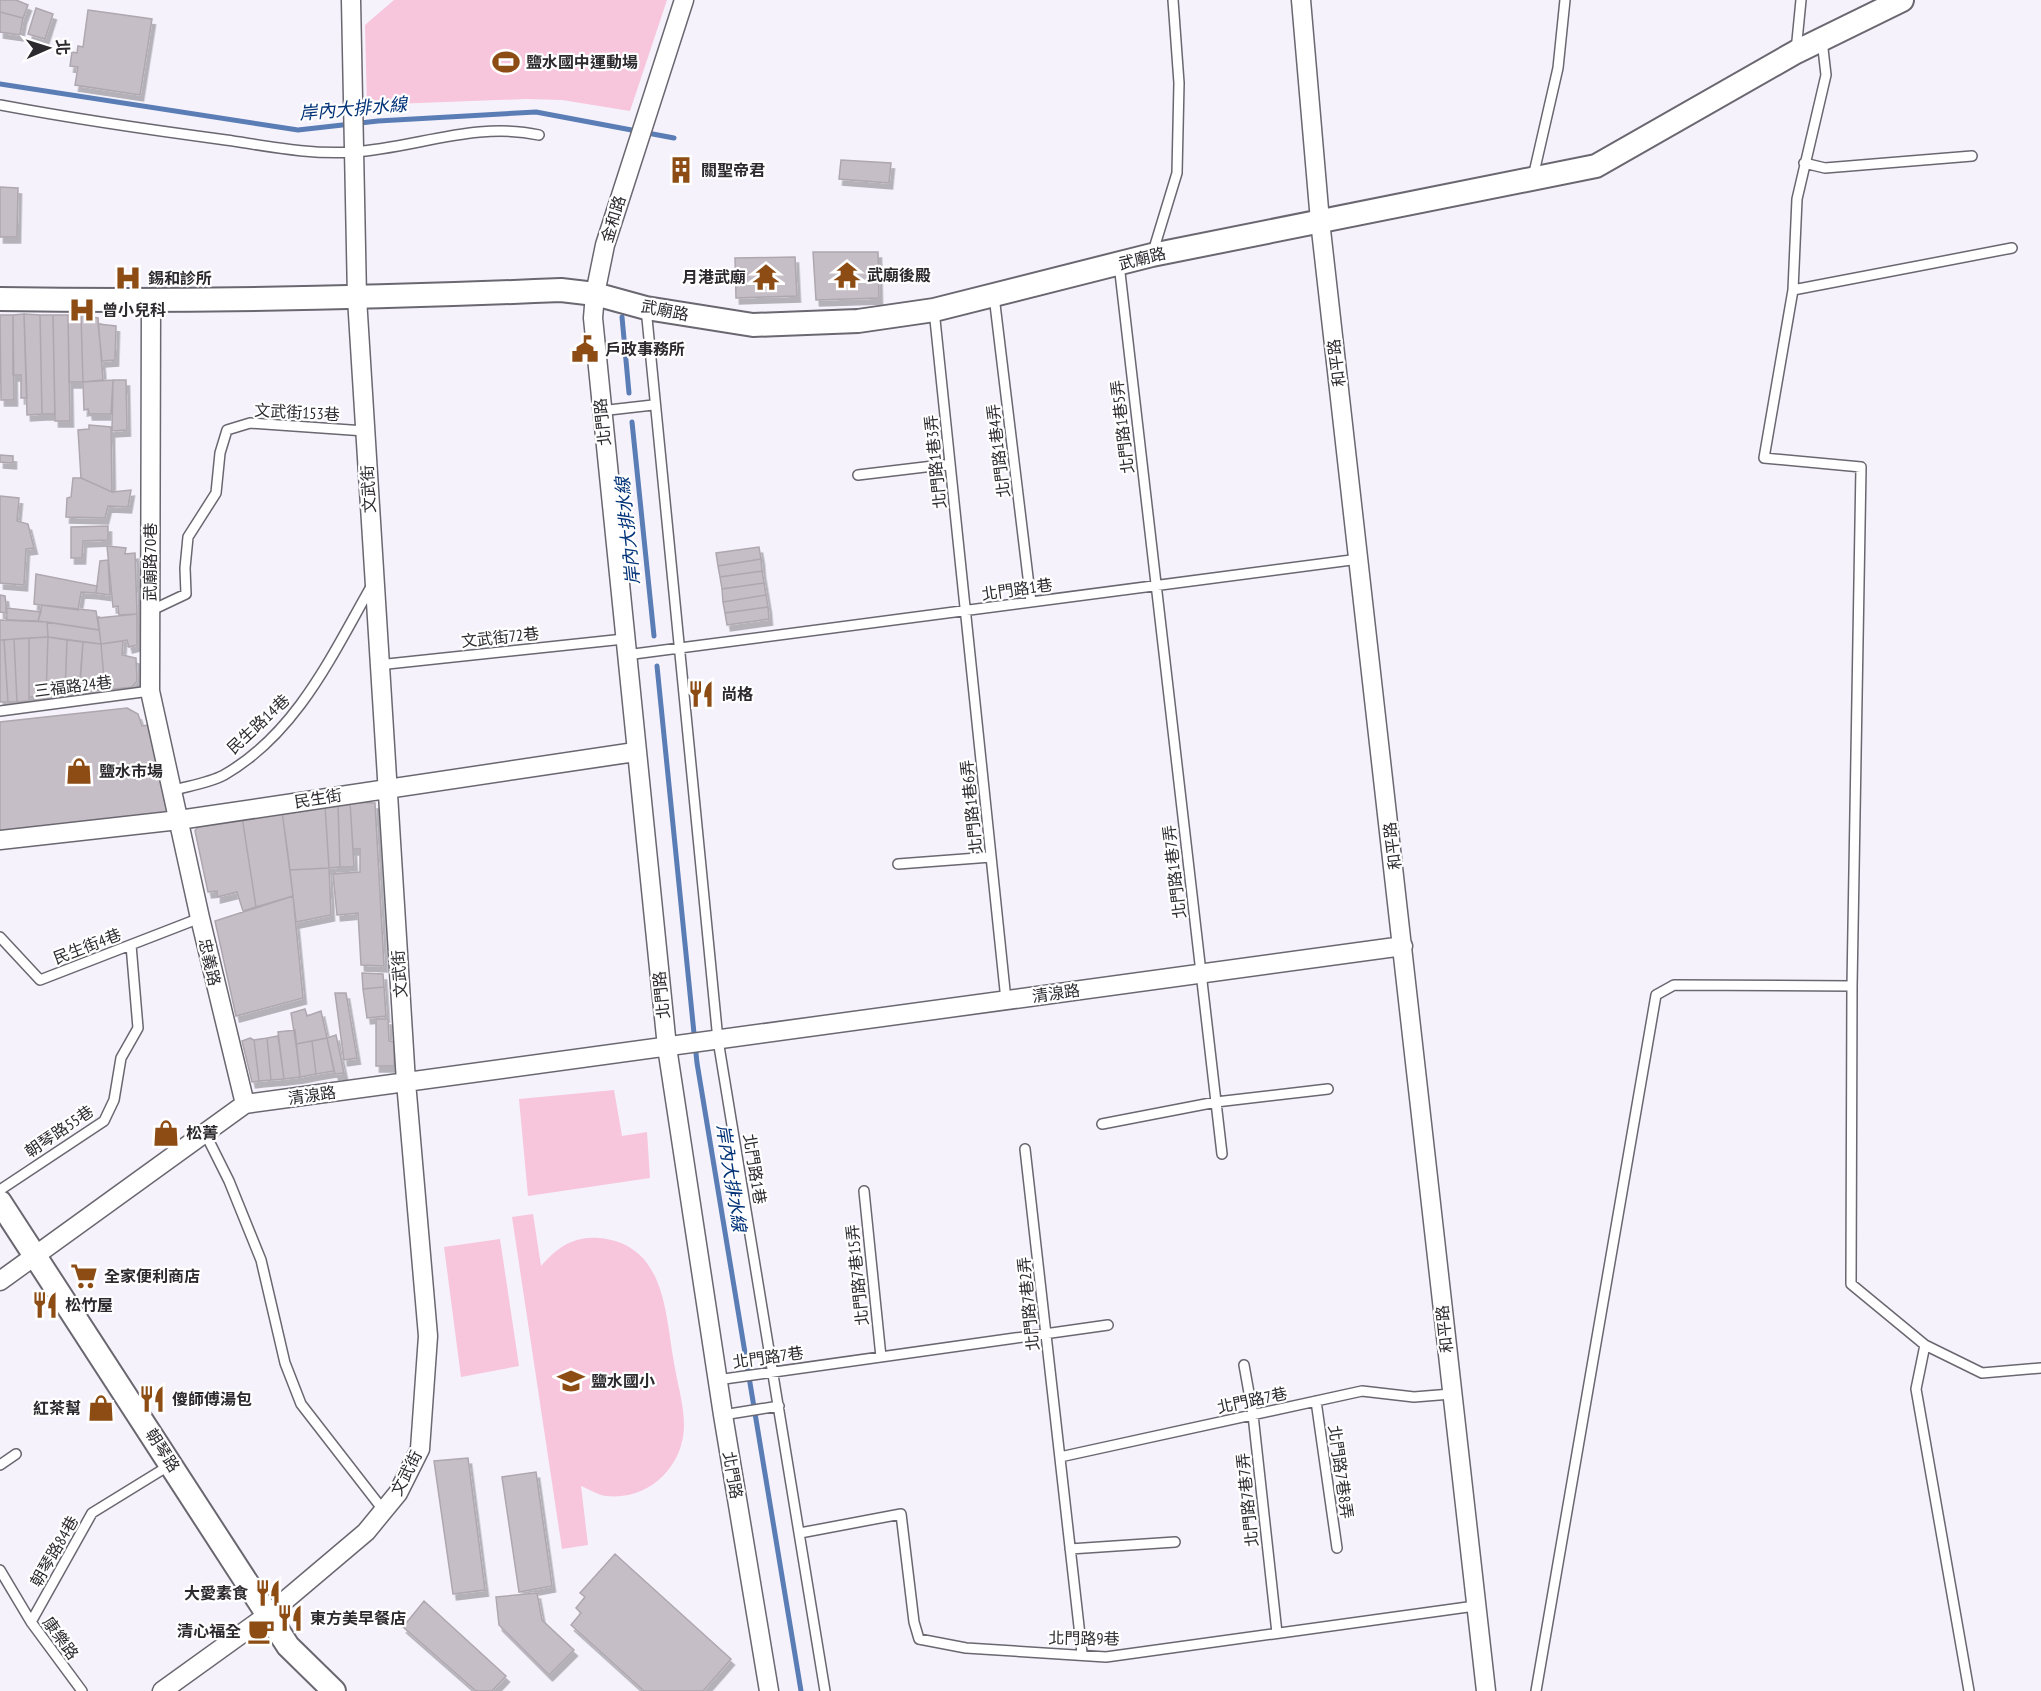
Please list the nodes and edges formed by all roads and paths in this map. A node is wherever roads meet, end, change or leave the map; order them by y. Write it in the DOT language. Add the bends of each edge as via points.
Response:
graph roads {
  1 [pos="351,0"];
  2 [pos="684,0"];
  3 [pos="1173,0"];
  4 [pos="1301,0"];
  5 [pos="1565,0"];
  6 [pos="1801,0"];
  7 [pos="1902,0"];
  8 [pos="1822,39"];
  9 [pos="1796,52"];
  10 [pos="0,105"];
  11 [pos="539,135"];
  12 [pos="353,146"];
  13 [pos="1972,156"];
  14 [pos="1804,163"];
  15 [pos="1533,178"];
  16 [pos="1320,221"];
  17 [pos="2012,248"];
  18 [pos="1152,255"];
  19 [pos="1119,264"];
  20 [pos="1793,290"];
  21 [pos="595,294"];
  22 [pos="994,296"];
  23 [pos="357,298"];
  24 [pos="0,299"];
  25 [pos="151,301"];
  26 [pos="646,308"];
  27 [pos="934,310"];
  28 [pos="653,405"];
  29 [pos="600,411"];
  30 [pos="364,431"];
  31 [pos="950,464"];
  32 [pos="858,475"];
  33 [pos="1359,559"];
  34 [pos="374,583"];
  35 [pos="1156,586"];
  36 [pos="1031,602"];
  37 [pos="150,610"];
  38 [pos="965,611"];
  39 [pos="625,647"];
  40 [pos="678,648"];
  41 [pos="378,665"];
  42 [pos="150,691"];
  43 [pos="0,711"];
  44 [pos="635,752"];
  45 [pos="386,788"];
  46 [pos="171,791"];
  47 [pos="179,820"];
  48 [pos="0,840"];
  49 [pos="992,857"];
  50 [pos="898,864"];
  51 [pos="200,918"];
  52 [pos="0,937"];
  53 [pos="131,945"];
  54 [pos="1403,946"];
  55 [pos="1201,974"];
  56 [pos="1852,986"];
  57 [pos="1006,1000"];
  58 [pos="713,1041"];
  59 [pos="673,1046"];
  60 [pos="406,1082"];
  61 [pos="1328,1089"];
  62 [pos="1216,1102"];
  63 [pos="245,1104"];
  64 [pos="1102,1124"];
  65 [pos="205,1133"];
  66 [pos="1025,1149"];
  67 [pos="1222,1154"];
  68 [pos="0,1190"];
  69 [pos="864,1191"];
  70 [pos="0,1202"];
  71 [pos="36,1255"];
  72 [pos="0,1281"];
  73 [pos="1108,1324"];
  74 [pos="1046,1334"];
  75 [pos="1925,1345"];
  76 [pos="881,1357"];
  77 [pos="1244,1365"];
  78 [pos="2041,1368"];
  79 [pos="773,1371"];
  80 [pos="717,1380"];
  81 [pos="1451,1394"];
  82 [pos="1316,1401"];
  83 [pos="779,1406"];
  84 [pos="723,1415"];
  85 [pos="1253,1415"];
  86 [pos="16,1454"];
  87 [pos="1060,1457"];
  88 [pos="172,1464"];
  89 [pos="0,1465"];
  90 [pos="384,1511"];
  91 [pos="800,1533"];
  92 [pos="1175,1542"];
  93 [pos="1337,1548"];
  94 [pos="1070,1549"];
  95 [pos="1,1575"];
  96 [pos="1475,1606"];
  97 [pos="269,1614"];
  98 [pos="31,1622"];
  99 [pos="1277,1634"];
  100 [pos="1082,1653"];
  101 [pos="82,1691"];
  102 [pos="162,1691"];
  103 [pos="334,1691"];
  104 [pos="769,1691"];
  105 [pos="824,1691"];
  106 [pos="1485,1691"];
  107 [pos="1536,1691"];
  108 [pos="1969,1691"];
  1 -- 12 [label="street, 文武街"];
  2 -- 21 [label="street, 金和路" via="605,245"];
  3 -- 18 [label="lane" via="1179,83 1177,173"];
  4 -- 16 [label="street, 和平路"];
  5 -- 15 [label="lane" via="1558,68"];
  6 -- 9 [label="lane"];
  7 -- 8 [label="street, 武廟路"];
  8 -- 9 [label="street, 武廟路"];
  8 -- 14 [label="lane" via="1826,75"];
  9 -- 15 [label="street, 武廟路" via="1596,166"];
  10 -- 12 [label="lane" via="294,150"];
  11 -- 12 [label="lane" via="520,130"];
  12 -- 23 [label="street, 文武街"];
  13 -- 14 [label="lane" via="1825,168"];
  14 -- 20 [label="lane" via="1797,199"];
  15 -- 16 [label="street, 武廟路"];
  16 -- 18 [label="street, 武廟路"];
  16 -- 33 [label="street, 和平路"];
  17 -- 20 [label="lane"];
  18 -- 19 [label="street, 武廟路"];
  19 -- 22 [label="street, 武廟路"];
  19 -- 35 [label="lane, 北門路1巷5弄"];
  20 -- 56 [label="lane" via="1764,458 1861,467"];
  21 -- 23 [label="street, 武廟路" via="561,290"];
  21 -- 26 [label="street, 武廟路"];
  21 -- 29 [label="street, 北門路" via="593,318"];
  22 -- 27 [label="street, 武廟路"];
  22 -- 36 [label="lane, 北門路1巷4弄"];
  23 -- 25 [label="street, 武廟路"];
  23 -- 30 [label="street, 文武街"];
  24 -- 25 [label="street, 武廟路"];
  25 -- 37 [label="street, 武廟路70巷"];
  26 -- 27 [label="street, 武廟路" via="753,326 858,321"];
  26 -- 28 [label="lane, 北門路1巷"];
  27 -- 31 [label="lane, 北門路1巷3弄"];
  28 -- 29 [label="lane"];
  28 -- 40 [label="lane, 北門路1巷"];
  29 -- 39 [label="street, 北門路"];
  30 -- 34 [label="street, 文武街"];
  30 -- 37 [label="lane, 文武街153巷" via="250,423 227,430 216,493 188,537 186,594"];
  31 -- 32 [label="lane"];
  31 -- 38 [label="lane, 北門路1巷3弄"];
  33 -- 35 [label="lane, 北門路1巷"];
  33 -- 54 [label="street, 和平路"];
  34 -- 41 [label="street, 文武街"];
  34 -- 46 [label="lane, 民生路14巷" via="321,677 295,714 223,775"];
  35 -- 36 [label="lane, 北門路1巷"];
  35 -- 55 [label="lane, 北門路1巷7弄"];
  36 -- 38 [label="lane, 北門路1巷"];
  37 -- 42 [label="street, 武廟路70巷"];
  38 -- 40 [label="lane, 北門路1巷"];
  38 -- 49 [label="lane, 北門路1巷6弄"];
  39 -- 40 [label="lane, 北門路1巷"];
  39 -- 41 [label="lane, 文武街72巷"];
  39 -- 44 [label="street, 北門路"];
  40 -- 58 [label="lane, 北門路1巷"];
  41 -- 45 [label="street, 文武街"];
  42 -- 43 [label="lane, 三福路24巷"];
  42 -- 46 [label="street, 武廟路70巷"];
  44 -- 45 [label="street, 民生街"];
  44 -- 59 [label="street, 北門路"];
  45 -- 47 [label="street, 民生街"];
  45 -- 60 [label="street, 文武街"];
  46 -- 47 [label="street, 武廟路70巷"];
  47 -- 48 [label="street, 民生街"];
  47 -- 51 [label="street, 忠義路"];
  49 -- 50 [label="lane"];
  49 -- 57 [label="lane, 北門路1巷6弄"];
  51 -- 53 [label="lane, 民生街4巷"];
  51 -- 63 [label="street, 忠義路"];
  52 -- 53 [label="lane, 民生街4巷" via="40,980"];
  53 -- 68 [label="lane, 朝琴路55巷" via="138,1028 121,1058 114,1100 104,1121"];
  54 -- 55 [label="street, 清湶路"];
  54 -- 81 [label="street, 和平路"];
  55 -- 57 [label="street, 清湶路"];
  55 -- 62 [label="lane, 北門路1巷7弄"];
  56 -- 75 [label="lane" via="1851,1284"];
  56 -- 107 [label="lane" via="1674,985 1656,995"];
  57 -- 58 [label="street, 清湶路"];
  58 -- 59 [label="street, 清湶路"];
  58 -- 79 [label="lane, 北門路1巷"];
  59 -- 60 [label="street, 清湶路"];
  59 -- 80 [label="street, 北門路"];
  60 -- 63 [label="street, 清湶路"];
  60 -- 90 [label="street, 文武街" via="428,1336 420,1449 398,1493"];
  61 -- 62 [label="lane"];
  62 -- 64 [label="lane"];
  62 -- 67 [label="lane, 北門路1巷7弄"];
  63 -- 65 [label="street, 清湶路"];
  65 -- 71 [label="street, 清湶路"];
  65 -- 90 [label="lane" via="261,1260 292,1385 301,1404"];
  66 -- 74 [label="lane, 北門路7巷2弄"];
  69 -- 76 [label="lane, 北門路7巷15弄"];
  70 -- 71 [label="street, 朝琴路"];
  71 -- 72 [label="street, 清湶路"];
  71 -- 88 [label="street, 朝琴路"];
  73 -- 74 [label="lane, 北門路7巷"];
  74 -- 76 [label="lane, 北門路7巷"];
  74 -- 87 [label="lane, 北門路7巷2弄"];
  75 -- 78 [label="lane" via="1982,1373"];
  75 -- 108 [label="lane" via="1916,1389"];
  76 -- 79 [label="lane, 北門路7巷"];
  77 -- 85 [label="lane, 北門路7巷7弄"];
  79 -- 80 [label="lane, 北門路7巷"];
  79 -- 83 [label="lane, 北門路1巷"];
  80 -- 84 [label="street, 北門路"];
  81 -- 82 [label="lane, 北門路7巷" via="1414,1397 1362,1391"];
  81 -- 96 [label="street, 和平路"];
  82 -- 85 [label="lane, 北門路7巷"];
  82 -- 93 [label="lane, 北門路7巷8弄"];
  83 -- 84 [label="lane"];
  83 -- 91 [label="lane, 北門路1巷"];
  84 -- 104 [label="street, 北門路"];
  85 -- 87 [label="lane, 北門路7巷"];
  85 -- 99 [label="lane, 北門路7巷7弄"];
  86 -- 89 [label="lane"];
  87 -- 94 [label="lane, 北門路7巷2弄"];
  88 -- 97 [label="street, 朝琴路"];
  88 -- 98 [label="lane, 朝琴路84巷" via="92,1513"];
  90 -- 97 [label="street, 文武街" via="366,1532"];
  91 -- 100 [label="lane, 北門路9巷" via="901,1514 919,1640 966,1648"];
  91 -- 105 [label="lane, 北門路1巷"];
  92 -- 94 [label="lane"];
  94 -- 100 [label="lane, 北門路7巷2弄"];
  95 -- 98 [label="lane, 康樂路"];
  96 -- 99 [label="lane, 北門路9巷"];
  96 -- 106 [label="street, 和平路"];
  97 -- 102 [label="street, 文武街"];
  97 -- 103 [label="street, 朝琴路" via="288,1646"];
  98 -- 101 [label="lane, 康樂路"];
  99 -- 100 [label="lane, 北門路9巷" via="1106,1657"];
}
